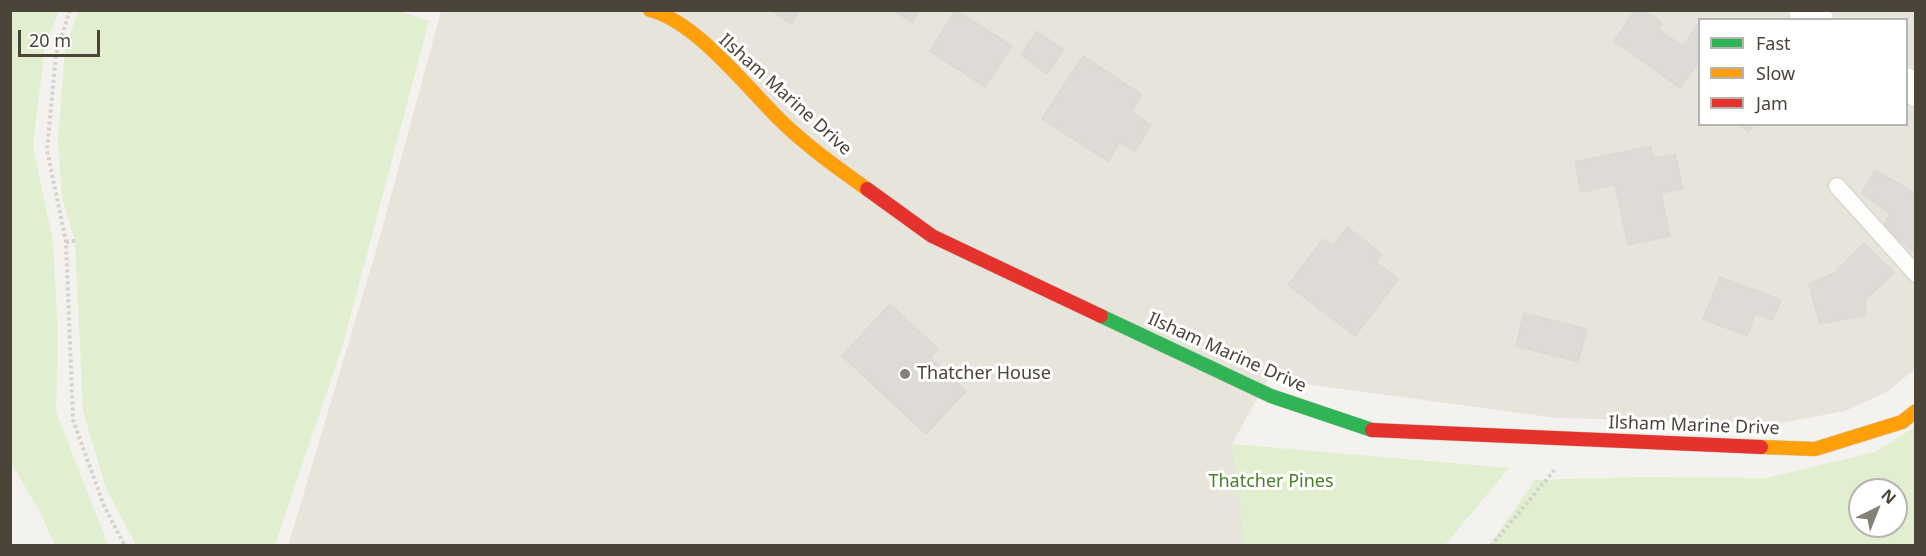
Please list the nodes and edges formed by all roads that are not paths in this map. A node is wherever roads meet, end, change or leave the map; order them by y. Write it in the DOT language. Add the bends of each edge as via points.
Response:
graph roads {
  1 [pos="661,12"];
  2 [pos="1837,186"];
  3 [pos="1916,274"];
  4 [pos="1916,411"];
  1 -- 4 [label="street, Ilsham Marine Drive" via="734,69 778,118 822,156 932,236 1272,396 1375,430 1815,449 1902,422"];
  2 -- 3 [label="lane"];
}
